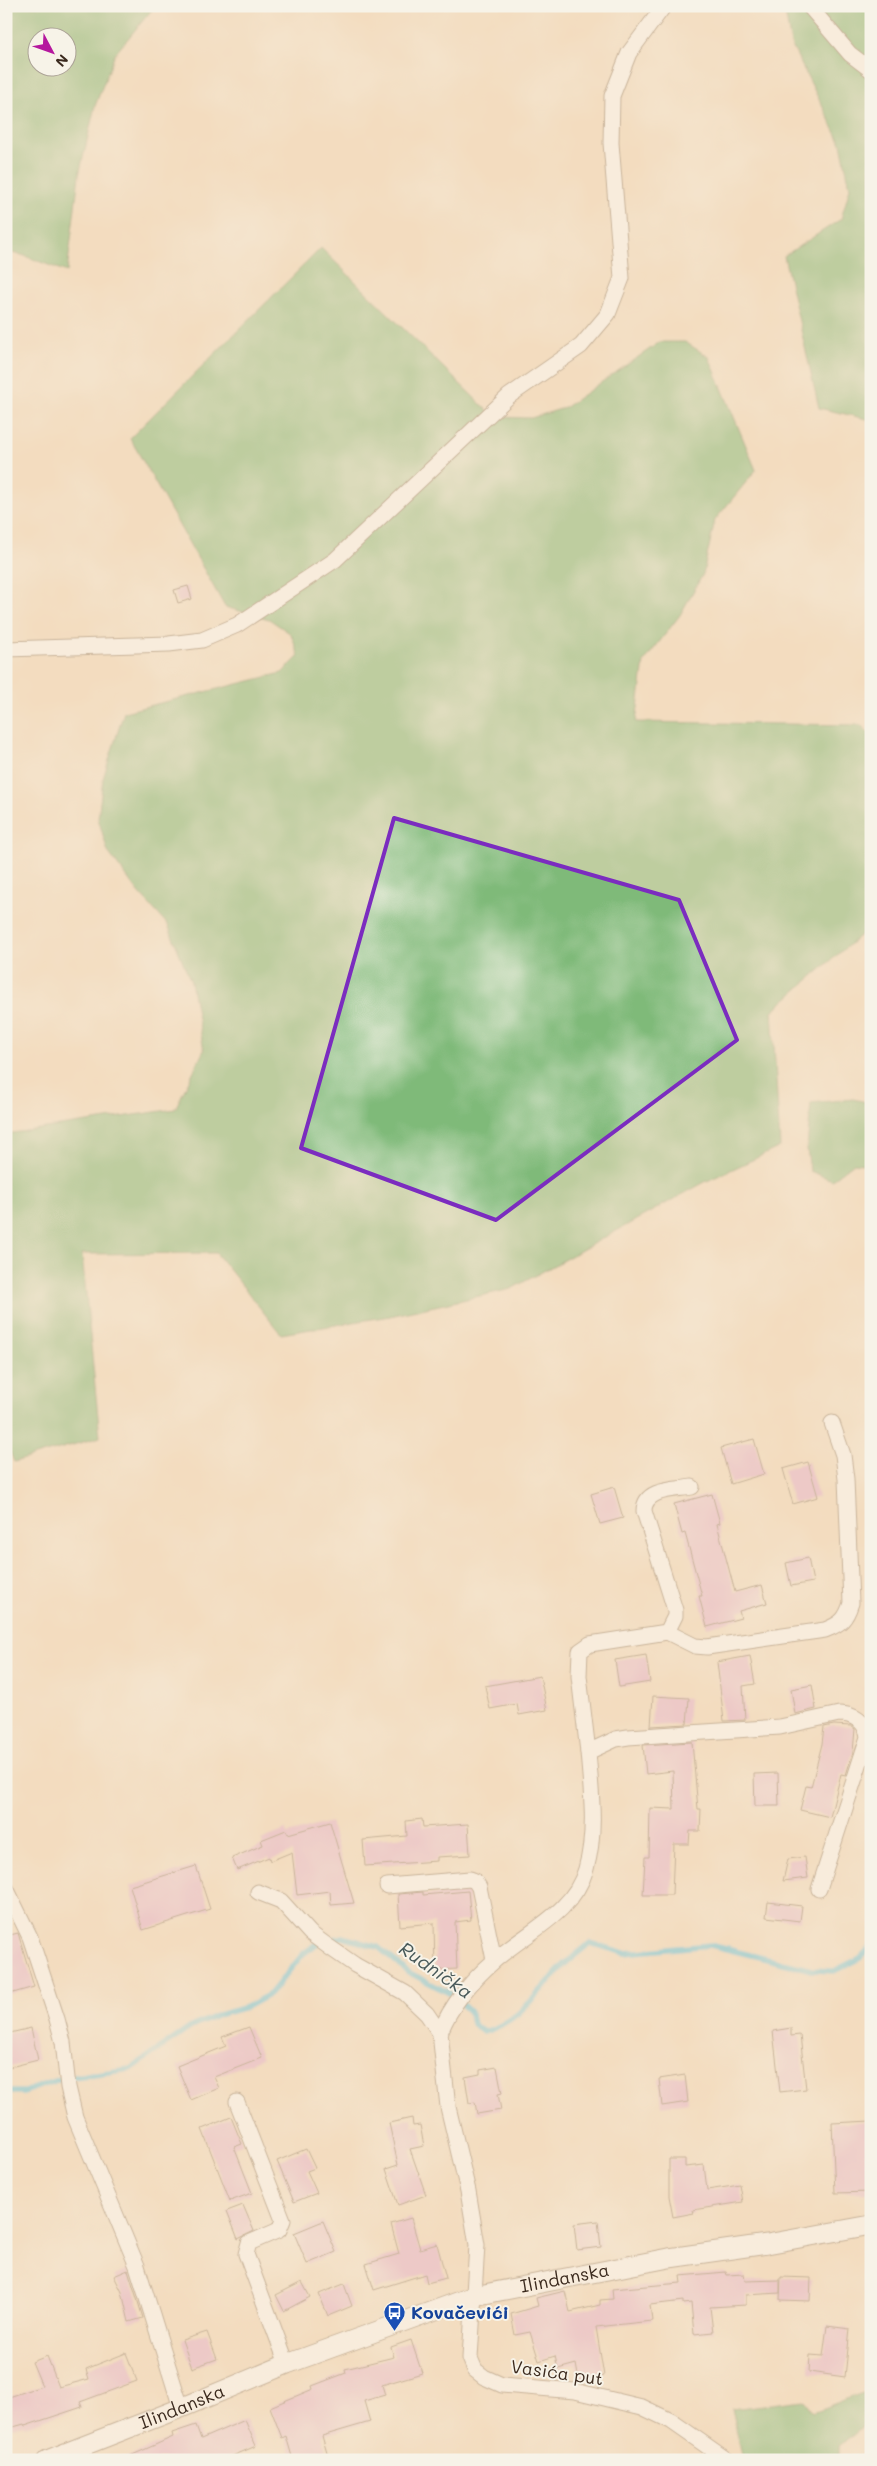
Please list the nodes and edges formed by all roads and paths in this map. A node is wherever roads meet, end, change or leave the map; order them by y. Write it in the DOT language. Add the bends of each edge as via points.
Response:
graph roads {
  1 [pos="664,6"];
  2 [pos="809,6"];
  3 [pos="871,70"];
  4 [pos="6,649"];
  5 [pos="832,1422"];
  6 [pos="692,1487"];
  7 [pos="668,1632"];
  8 [pos="588,1752"];
  9 [pos="387,1886"];
  10 [pos="6,1888"];
  11 [pos="819,1890"];
  12 [pos="258,1892"];
  13 [pos="494,1960"];
  14 [pos="440,2033"];
  15 [pos="237,2102"];
  16 [pos="871,2225"];
  17 [pos="474,2296"];
  18 [pos="287,2364"];
  19 [pos="181,2408"];
  20 [pos="47,2460"];
  21 [pos="727,2460"];
  1 -- 4 [label="street" via="629,53 612,96 611,143 622,278 608,314 581,346 509,396 335,560 237,625 202,640 170,644"];
  2 -- 3 [label="street" via="850,54"];
  5 -- 7 [label="street" via="843,1455 846,1479 851,1603 847,1617 825,1630 707,1647 695,1646"];
  6 -- 7 [label="street" via="658,1493 644,1503 675,1610"];
  7 -- 8 [label="street" via="590,1644 580,1651 579,1676"];
  8 -- 11 [label="street" via="628,1737 780,1727 839,1714 853,1717 864,1724 868,1737"];
  8 -- 13 [label="street" via="593,1829 586,1870 561,1910"];
  9 -- 13 [label="street" via="475,1881"];
  10 -- 19 [label="street" via="30,1936 64,2042 68,2087 75,2117 137,2266"];
  12 -- 14 [label="street" via="281,1901 310,1933 355,1966 405,1993 427,2014"];
  13 -- 14 [label="street" via="452,2008"];
  14 -- 17 [label="street, Vasića put" via="448,2107 478,2245"];
  15 -- 18 [label="street" via="284,2220 279,2230 249,2243 246,2254"];
  16 -- 17 [label="street, Ilindanska" via="669,2258"];
  17 -- 18 [label="street, Ilindanska"];
  17 -- 21 [label="street, Vasića put" via="470,2358 475,2370 484,2377 502,2385 575,2391 642,2407 671,2421"];
  18 -- 19 [label="street, Ilindanska"];
  19 -- 20 [label="street, Ilindanska"];
}
